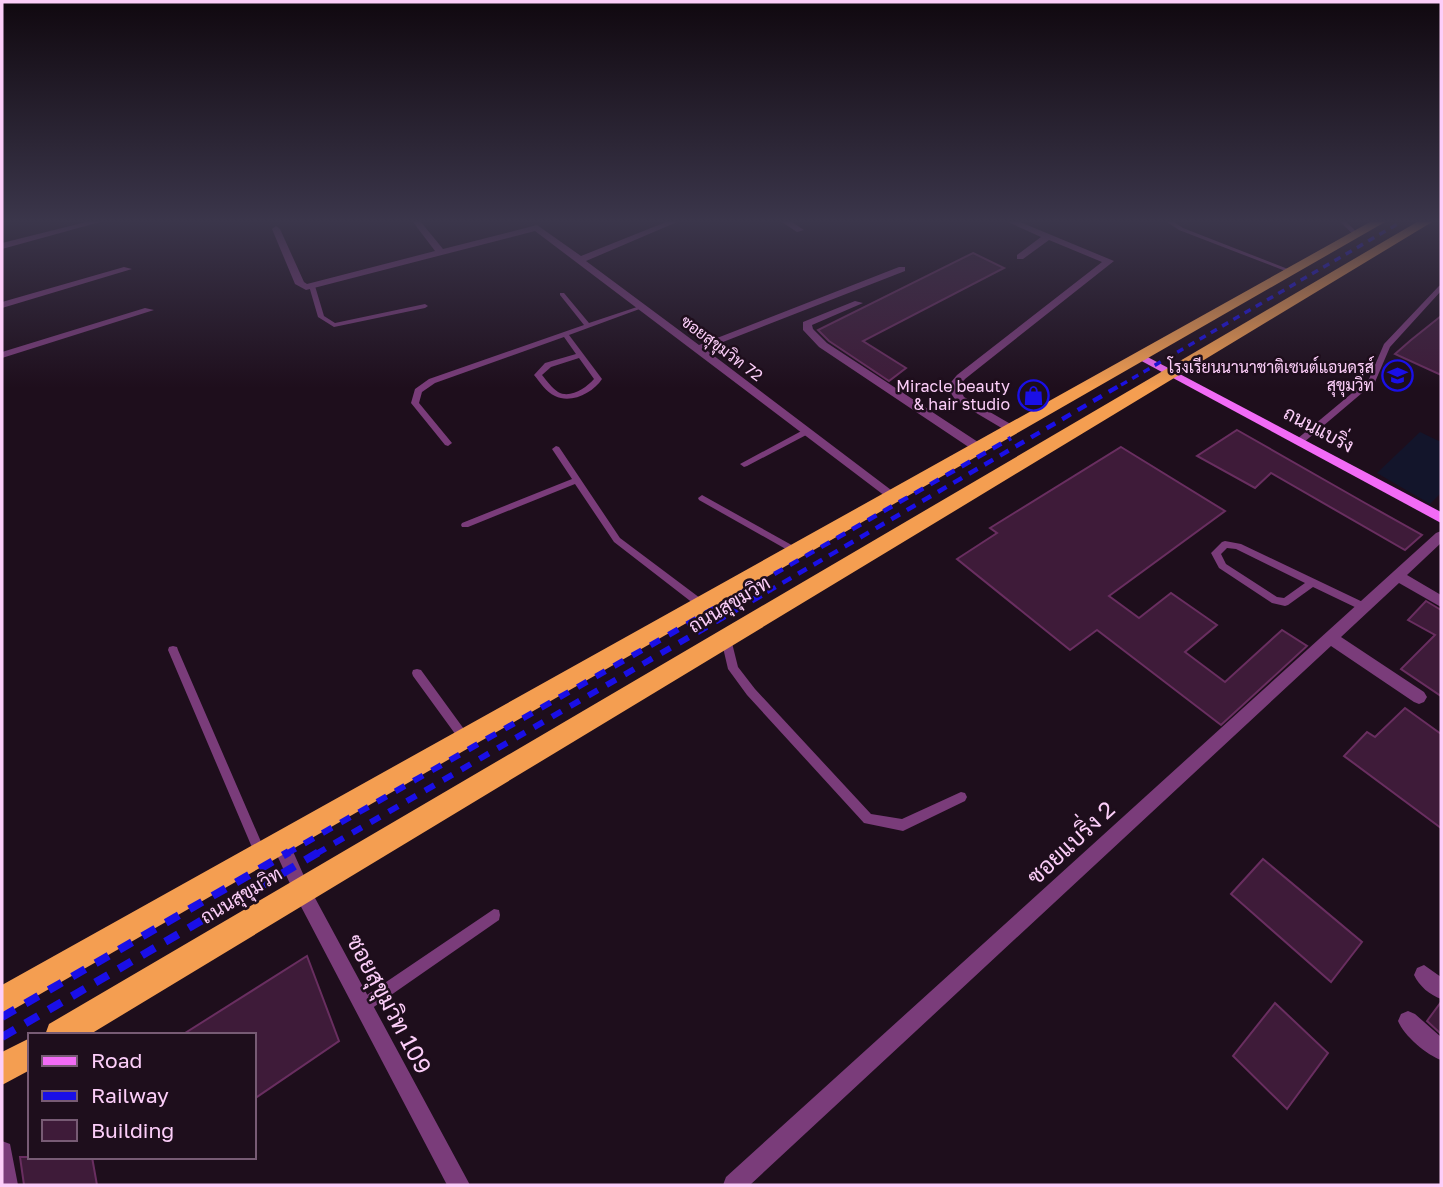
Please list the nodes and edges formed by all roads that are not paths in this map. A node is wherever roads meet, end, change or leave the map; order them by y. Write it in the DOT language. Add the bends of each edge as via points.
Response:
graph roads {
  1 [pos="101,277"];
  2 [pos="297,277"];
  3 [pos="344,277"];
  4 [pos="603,277"];
  5 [pos="880,277"];
  6 [pos="1088,277"];
  7 [pos="1279,277"];
  8 [pos="1334,277"];
  9 [pos="312,286"];
  10 [pos="1441,287"];
  11 [pos="562,294"];
  12 [pos="858,303"];
  13 [pos="2,305"];
  14 [pos="425,306"];
  15 [pos="642,307"];
  16 [pos="149,310"];
  17 [pos="588,326"];
  18 [pos="565,334"];
  19 [pos="697,349"];
  20 [pos="2,355"];
  21 [pos="579,356"];
  22 [pos="1140,356"];
  23 [pos="1174,373"];
  24 [pos="1010,429"];
  25 [pos="807,432"];
  26 [pos="1300,440"];
  27 [pos="448,443"];
  28 [pos="978,447"];
  29 [pos="556,449"];
  30 [pos="744,464"];
  31 [pos="577,480"];
  32 [pos="892,496"];
  33 [pos="702,498"];
  34 [pos="1441,518"];
  35 [pos="466,525"];
  36 [pos="1441,536"];
  37 [pos="794,550"];
  38 [pos="1398,576"];
  39 [pos="1311,583"];
  40 [pos="1441,602"];
  41 [pos="701,604"];
  42 [pos="1364,607"];
  43 [pos="1331,638"];
  44 [pos="726,639"];
  45 [pos="173,650"];
  46 [pos="418,673"];
  47 [pos="1419,697"];
  48 [pos="465,739"];
  49 [pos="961,797"];
  50 [pos="271,849"];
  51 [pos="302,891"];
  52 [pos="494,915"];
  53 [pos="1424,975"];
  54 [pos="1441,989"];
  55 [pos="2,1001"];
  56 [pos="363,1006"];
  57 [pos="1408,1021"];
  58 [pos="63,1033"];
  59 [pos="1441,1051"];
  60 [pos="28,1054"];
  61 [pos="2,1069"];
  62 [pos="2,1152"];
  63 [pos="7,1185"];
  64 [pos="459,1185"];
  65 [pos="734,1185"];
  1 -- 13 [label="street"];
  2 -- 9 [label="street" via="300,284"];
  3 -- 9 [label="street"];
  4 -- 15 [label="street, ซอยสุขุมวิท 72"];
  5 -- 19 [label="street"];
  6 -- 24 [label="street" via="953,387 960,399"];
  7 -- 22 [label="highway, ถนนสุขุมวิท"];
  8 -- 23 [label="highway, ถนนสุขุมวิท"];
  9 -- 14 [label="lane" via="321,317 334,325"];
  10 -- 26 [label="lane" via="1387,346 1372,380"];
  11 -- 17 [label="lane"];
  12 -- 28 [label="street" via="807,324 808,330 822,345"];
  15 -- 17 [label="lane"];
  15 -- 19 [label="street, ซอยสุขุมวิท 72"];
  16 -- 20 [label="street"];
  17 -- 18 [label="lane"];
  18 -- 21 [label="lane"];
  18 -- 27 [label="lane" via="418,391 415,403"];
  19 -- 25 [label="street, ซอยสุขุมวิท 72"];
  21 -- 21 [label="lane" via="598,379 590,389 563,397 555,394 538,374 548,365"];
  22 -- 23 [label="main road, ถนนแบริ่ง"];
  22 -- 24 [label="highway, ถนนสุขุมวิท"];
  23 -- 26 [label="main road, ถนนแบริ่ง"];
  23 -- 44 [label="highway, ถนนสุขุมวิท"];
  24 -- 28 [label="highway, ถนนสุขุมวิท"];
  25 -- 30 [label="lane"];
  25 -- 32 [label="street, ซอยสุขุมวิท 72"];
  26 -- 34 [label="main road, ถนนแบริ่ง"];
  28 -- 32 [label="highway, ถนนสุขุมวิท"];
  29 -- 31 [label="lane"];
  31 -- 35 [label="lane"];
  31 -- 41 [label="lane" via="617,540"];
  32 -- 37 [label="highway, ถนนสุขุมวิท"];
  33 -- 37 [label="lane"];
  36 -- 38 [label="street, ซอยแบริ่ง 2"];
  37 -- 41 [label="highway, ถนนสุขุมวิท"];
  38 -- 40 [label="street"];
  38 -- 42 [label="street, ซอยแบริ่ง 2"];
  39 -- 39 [label="lane" via="1285,602 1275,600 1222,566 1216,553 1225,544 1238,546"];
  39 -- 42 [label="lane"];
  41 -- 48 [label="highway, ถนนสุขุมวิท"];
  42 -- 43 [label="street, ซอยแบริ่ง 2"];
  43 -- 47 [label="street"];
  43 -- 65 [label="street, ซอยแบริ่ง 2"];
  44 -- 49 [label="lane" via="733,669 751,692 868,820 903,825"];
  44 -- 51 [label="highway, ถนนสุขุมวิท"];
  45 -- 50 [label="lane"];
  46 -- 48 [label="lane"];
  48 -- 50 [label="highway, ถนนสุขุมวิท"];
  50 -- 51 [label="street, ซอยสุขุมวิท 109"];
  50 -- 55 [label="highway, ถนนสุขุมวิท"];
  51 -- 56 [label="street, ซอยสุขุมวิท 109"];
  51 -- 58 [label="highway, ถนนสุขุมวิท"];
  52 -- 56 [label="lane"];
  53 -- 54 [label="street"];
  56 -- 64 [label="street, ซอยสุขุมวิท 109"];
  57 -- 59 [label="street"];
  60 -- 61 [label="highway"];
  62 -- 63 [label="street"];
}
